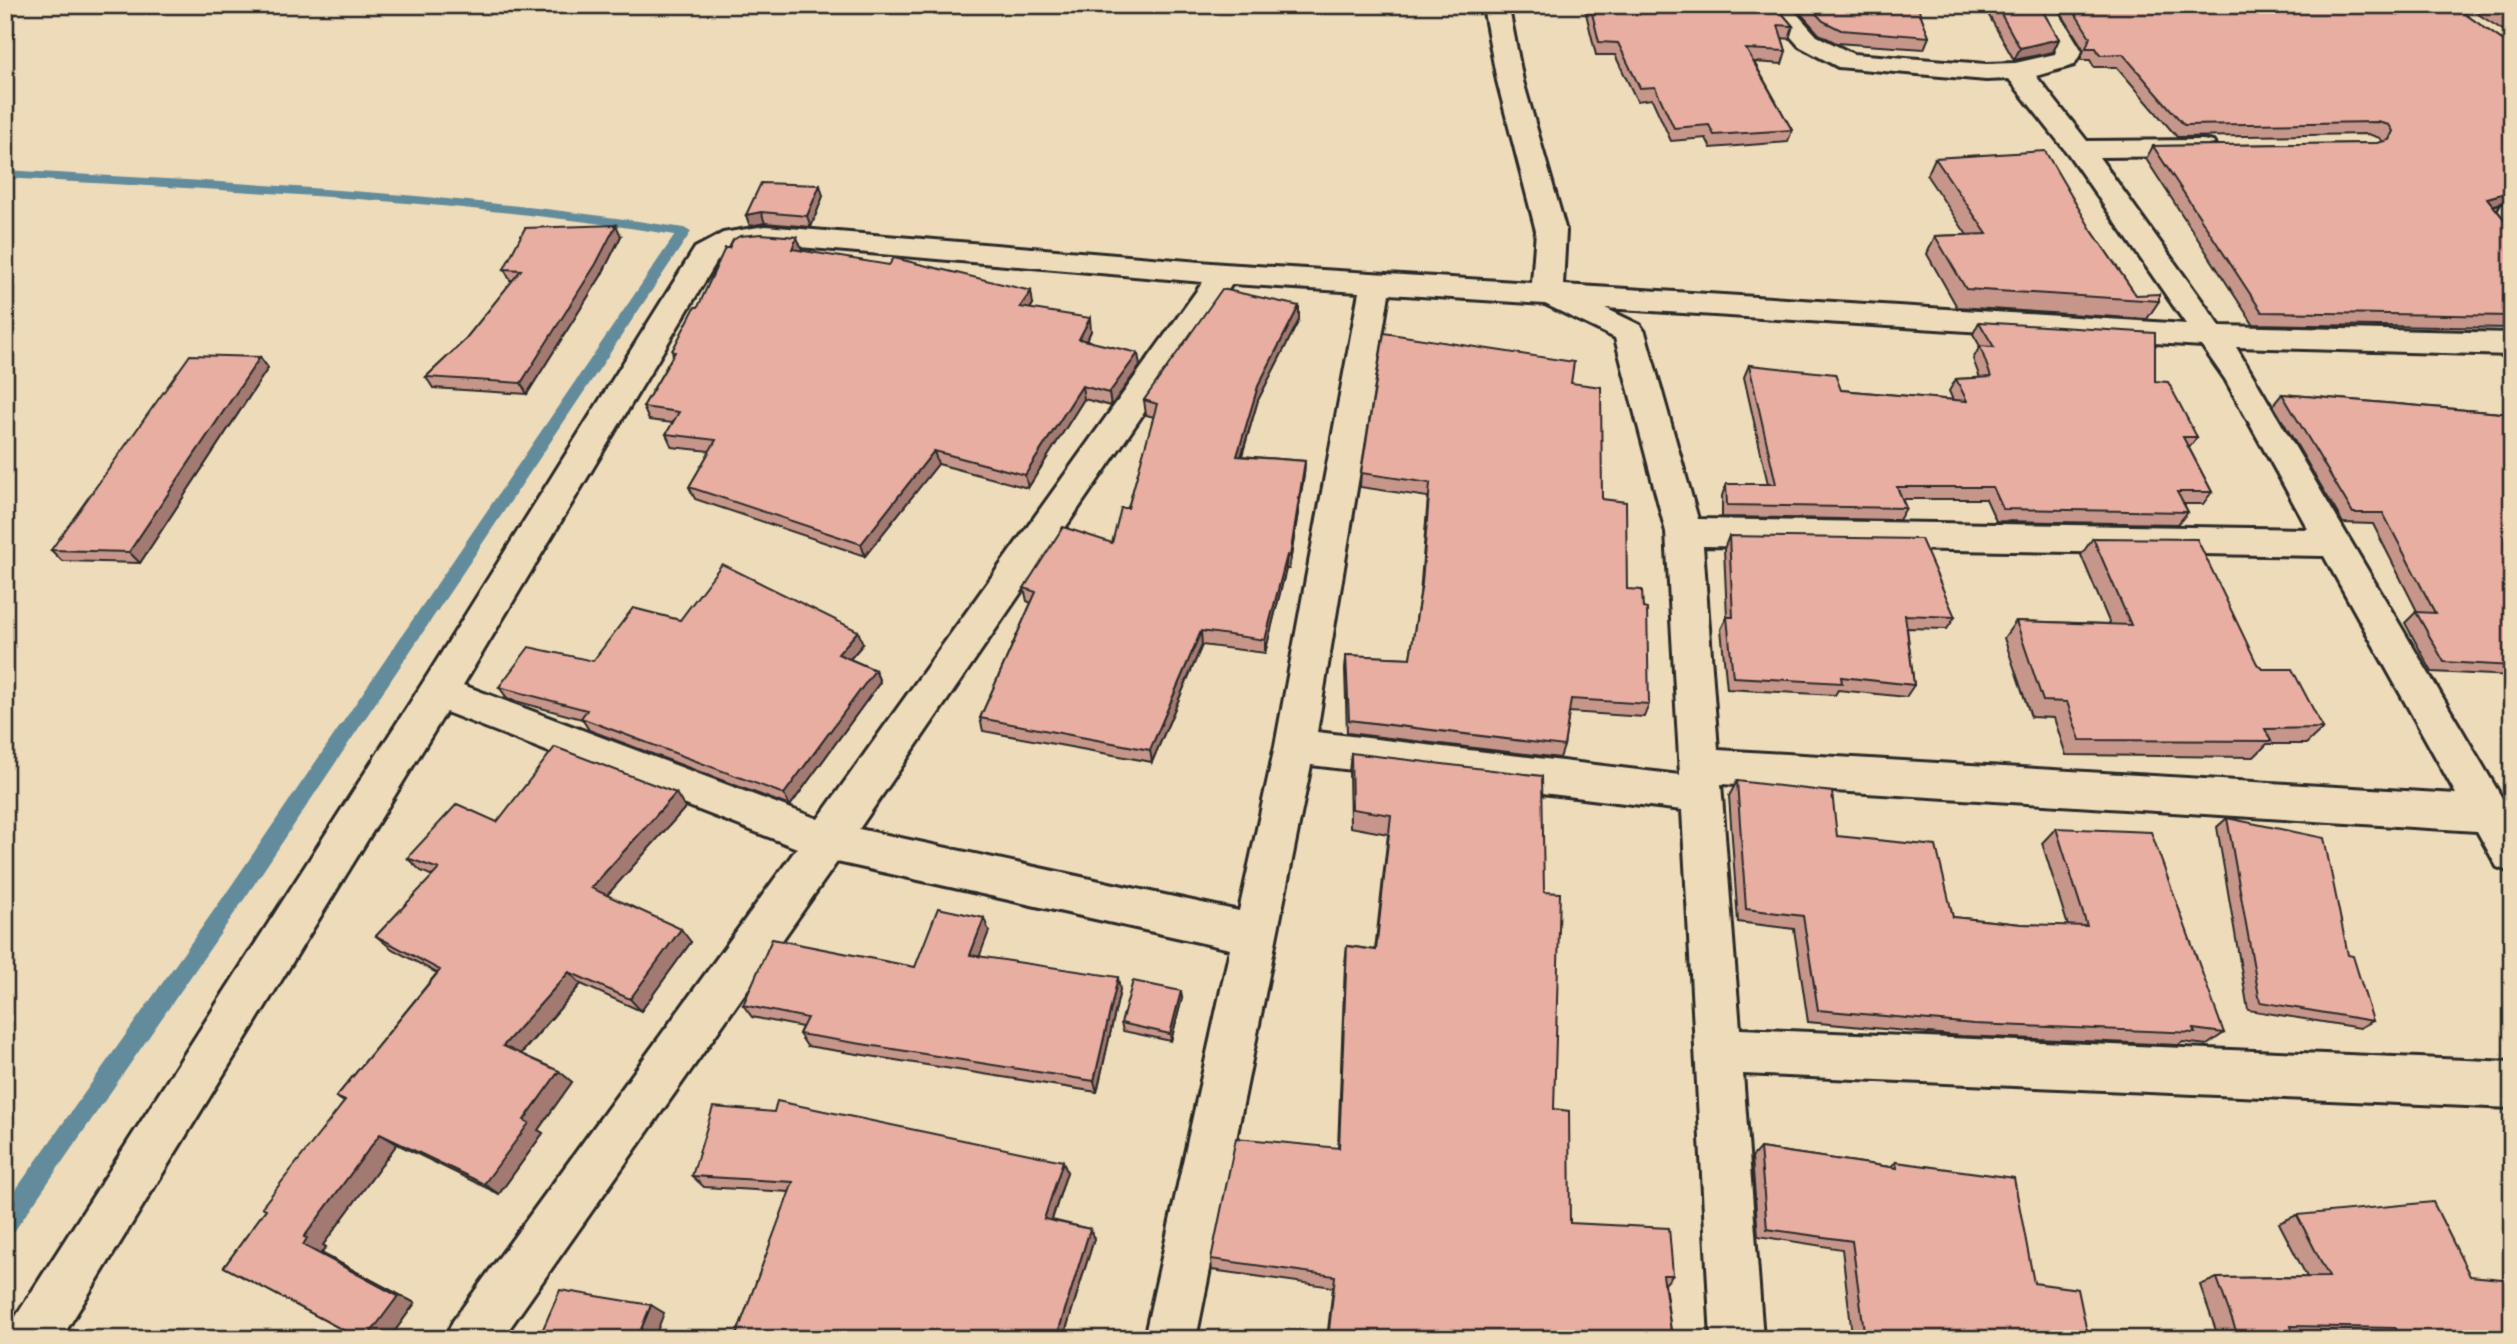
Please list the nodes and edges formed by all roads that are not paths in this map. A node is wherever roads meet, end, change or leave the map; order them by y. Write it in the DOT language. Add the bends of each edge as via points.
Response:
graph roads {
  1 [pos="1506,5"];
  2 [pos="1775,5"];
  3 [pos="2041,5"];
  4 [pos="2015,71"];
  5 [pos="2230,147"];
  6 [pos="2079,149"];
  7 [pos="2512,211"];
  8 [pos="2512,223"];
  9 [pos="1224,274"];
  10 [pos="1376,282"];
  11 [pos="1548,293"];
  12 [pos="2209,336"];
  13 [pos="2512,344"];
  14 [pos="1684,532"];
  15 [pos="2332,543"];
  16 [pos="438,692"];
  17 [pos="1295,746"];
  18 [pos="1702,780"];
  19 [pos="2488,814"];
  20 [pos="827,841"];
  21 [pos="2512,854"];
  22 [pos="1256,935"];
  23 [pos="1719,1051"];
  24 [pos="2512,1085"];
  25 [pos="31,1339"];
  26 [pos="471,1339"];
  27 [pos="1170,1339"];
  28 [pos="1737,1339"];
  1 -- 11 [label="street" via="1497,12 1510,81 1551,231"];
  2 -- 4 [label="street" via="1808,41 1847,61"];
  3 -- 4 [label="street" via="2069,51 2065,60"];
  4 -- 6 [label="street"];
  5 -- 6 [label="street"];
  6 -- 12 [label="street"];
  7 -- 8 [label="street"];
  9 -- 10 [label="street"];
  9 -- 16 [label="street" via="765,235 723,242 706,255"];
  9 -- 20 [label="street"];
  10 -- 11 [label="street"];
  10 -- 17 [label="street"];
  11 -- 12 [label="street"];
  11 -- 14 [label="street" via="1629,332"];
  12 -- 13 [label="street"];
  12 -- 15 [label="street" via="2238,374"];
  14 -- 15 [label="street"];
  14 -- 18 [label="street"];
  15 -- 19 [label="street"];
  16 -- 20 [label="street"];
  16 -- 25 [label="street"];
  17 -- 18 [label="street"];
  17 -- 22 [label="street"];
  18 -- 19 [label="street"];
  18 -- 23 [label="street"];
  19 -- 21 [label="street"];
  20 -- 22 [label="street"];
  20 -- 26 [label="street"];
  22 -- 27 [label="street"];
  23 -- 24 [label="street"];
  23 -- 28 [label="street"];
}
